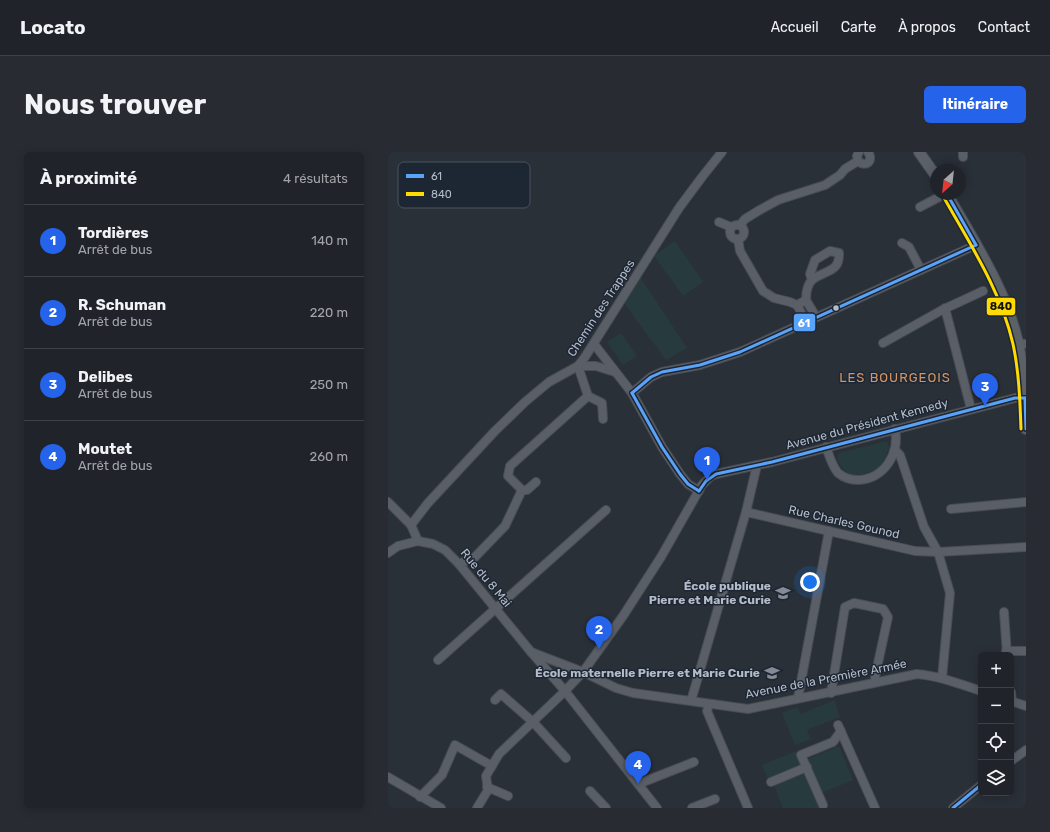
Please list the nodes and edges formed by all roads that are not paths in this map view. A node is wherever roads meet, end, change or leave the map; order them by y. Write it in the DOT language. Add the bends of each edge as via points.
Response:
graph roads {
  1 [pos="722,152"];
  2 [pos="859,152"];
  3 [pos="868,152"];
  4 [pos="919,152"];
  5 [pos="858,161"];
  6 [pos="930,168"];
  7 [pos="934,200"];
  8 [pos="950,200"];
  9 [pos="920,207"];
  10 [pos="719,222"];
  11 [pos="740,225"];
  12 [pos="731,227"];
  13 [pos="738,240"];
  14 [pos="902,243"];
  15 [pos="976,245"];
  16 [pos="921,270"];
  17 [pos="812,280"];
  18 [pos="983,291"];
  19 [pos="806,300"];
  20 [pos="797,305"];
  21 [pos="945,308"];
  22 [pos="816,317"];
  23 [pos="806,322"];
  24 [pos="883,343"];
  25 [pos="1022,343"];
  26 [pos="594,344"];
  27 [pos="578,366"];
  28 [pos="615,372"];
  29 [pos="632,393"];
  30 [pos="588,396"];
  31 [pos="1025,398"];
  32 [pos="971,409"];
  33 [pos="603,419"];
  34 [pos="894,429"];
  35 [pos="1026,429"];
  36 [pos="826,447"];
  37 [pos="895,450"];
  38 [pos="757,466"];
  39 [pos="536,482"];
  40 [pos="522,490"];
  41 [pos="699,491"];
  42 [pos="388,502"];
  43 [pos="1026,502"];
  44 [pos="951,509"];
  45 [pos="606,510"];
  46 [pos="746,512"];
  47 [pos="411,525"];
  48 [pos="829,531"];
  49 [pos="418,541"];
  50 [pos="1026,548"];
  51 [pos="938,552"];
  52 [pos="388,554"];
  53 [pos="459,564"];
  54 [pos="495,608"];
  55 [pos="1004,612"];
  56 [pos="1026,651"];
  57 [pos="531,652"];
  58 [pos="1007,652"];
  59 [pos="1014,652"];
  60 [pos="438,660"];
  61 [pos="583,672"];
  62 [pos="942,678"];
  63 [pos="876,682"];
  64 [pos="978,690"];
  65 [pos="565,691"];
  66 [pos="831,692"];
  67 [pos="798,698"];
  68 [pos="495,700"];
  69 [pos="691,701"];
  70 [pos="1014,703"];
  71 [pos="709,704"];
  72 [pos="1026,706"];
  73 [pos="533,722"];
  74 [pos="1026,750"];
  75 [pos="566,758"];
  76 [pos="1012,760"];
  77 [pos="694,762"];
  78 [pos="492,766"];
  79 [pos="807,768"];
  80 [pos="388,777"];
  81 [pos="771,782"];
  82 [pos="638,784"];
  83 [pos="487,787"];
  84 [pos="978,787"];
  85 [pos="590,791"];
  86 [pos="508,796"];
  87 [pos="420,797"];
  88 [pos="715,799"];
  89 [pos="823,805"];
  90 [pos="441,808"];
  91 [pos="477,808"];
  92 [pos="606,808"];
  93 [pos="657,808"];
  94 [pos="692,808"];
  95 [pos="748,808"];
  96 [pos="875,808"];
  97 [pos="953,808"];
  1 -- 26 [label="street, Chemin des Trappes" via="679,208"];
  2 -- 5 [label="street"];
  3 -- 5 [label="street" via="868,163 862,164"];
  4 -- 6 [label="main road"];
  5 -- 11 [label="street" via="825,185 778,200"];
  7 -- 9 [label="street"];
  8 -- 15 [label="main road"];
  10 -- 12 [label="street"];
  11 -- 12 [label="street" via="735,224"];
  11 -- 13 [label="street" via="745,230 743,237"];
  12 -- 13 [label="street" via="729,233"];
  13 -- 20 [label="street" via="740,251 763,291 774,298"];
  14 -- 16 [label="street" via="909,247"];
  15 -- 16 [label="street"];
  15 -- 25 [label="main road" via="994,277"];
  16 -- 22 [label="street"];
  17 -- 19 [label="street" via="806,290"];
  18 -- 21 [label="street"];
  19 -- 20 [label="street"];
  19 -- 22 [label="street"];
  20 -- 23 [label="street"];
  21 -- 24 [label="street"];
  21 -- 32 [label="street"];
  22 -- 23 [label="street"];
  23 -- 29 [label="street" via="740,352 700,365 662,372 651,377"];
  25 -- 31 [label="main road"];
  26 -- 27 [label="street, Chemin des Trappes"];
  26 -- 28 [label="street"];
  27 -- 28 [label="street" via="596,366"];
  27 -- 30 [label="street"];
  27 -- 47 [label="street, Chemin des Trappes" via="549,382 525,402 428,503"];
  28 -- 29 [label="street"];
  29 -- 41 [label="street" via="680,474 688,484"];
  30 -- 33 [label="street" via="602,403"];
  30 -- 40 [label="street" via="510,466 508,476"];
  31 -- 32 [label="street, Avenue du Président Kennedy"];
  31 -- 35 [label="main road"];
  32 -- 34 [label="street, Avenue du Président Kennedy"];
  34 -- 36 [label="street, Avenue du Président Kennedy"];
  34 -- 37 [label="street"];
  36 -- 37 [label="street" via="838,473 854,480 872,478 883,469"];
  36 -- 38 [label="street, Avenue du Président Kennedy"];
  37 -- 51 [label="street" via="900,455 924,527"];
  38 -- 41 [label="street, Avenue du Président Kennedy" via="711,476"];
  38 -- 46 [label="street"];
  39 -- 40 [label="street" via="527,490"];
  40 -- 53 [label="street" via="505,526 475,557"];
  41 -- 61 [label="street" via="661,557"];
  42 -- 47 [label="street"];
  43 -- 44 [label="street"];
  45 -- 54 [label="street"];
  46 -- 48 [label="street, Rue Charles Gounod"];
  46 -- 69 [label="street"];
  47 -- 49 [label="street"];
  48 -- 51 [label="street, Rue Charles Gounod" via="915,551"];
  48 -- 67 [label="street"];
  49 -- 52 [label="street, Rue du 8 Mai" via="398,546"];
  49 -- 53 [label="street, Rue du 8 Mai" via="445,550"];
  50 -- 51 [label="street, Rue Charles Gounod"];
  51 -- 62 [label="street" via="950,593"];
  53 -- 54 [label="street, Rue du 8 Mai"];
  54 -- 57 [label="street, Rue du 8 Mai"];
  54 -- 60 [label="street"];
  55 -- 58 [label="street"];
  56 -- 59 [label="street"];
  57 -- 61 [label="street, Avenue de la Première Armée"];
  57 -- 65 [label="street, Rue du 8 Mai"];
  61 -- 65 [label="street"];
  61 -- 69 [label="street, Avenue de la Première Armée" via="632,693"];
  62 -- 63 [label="street, Avenue de la Première Armée" via="917,674"];
  62 -- 64 [label="street, Avenue de la Première Armée"];
  63 -- 66 [label="street, Avenue de la Première Armée"];
  63 -- 66 [label="street" via="888,617 883,609 854,602 845,607"];
  65 -- 73 [label="street"];
  65 -- 82 [label="street, Rue du 8 Mai"];
  66 -- 67 [label="street, Avenue de la Première Armée"];
  67 -- 71 [label="street, Avenue de la Première Armée" via="748,708"];
  68 -- 73 [label="street" via="501,694"];
  69 -- 71 [label="street, Avenue de la Première Armée"];
  70 -- 72 [label="street"];
  71 -- 95 [label="street" via="707,711"];
  73 -- 75 [label="street"];
  73 -- 78 [label="street" via="500,754"];
  74 -- 76 [label="street"];
  77 -- 82 [label="street"];
  78 -- 83 [label="street" via="486,776"];
  78 -- 87 [label="street" via="455,745 442,775"];
  79 -- 81 [label="street"];
  79 -- 89 [label="street"];
  79 -- 96 [label="street" via="801,755 833,742 839,728"];
  80 -- 87 [label="street"];
  82 -- 93 [label="street, Rue du 8 Mai"];
  83 -- 86 [label="street"];
  83 -- 91 [label="street" via="488,790"];
  84 -- 97 [label="street"];
  85 -- 92 [label="street"];
  87 -- 90 [label="street"];
  88 -- 94 [label="street"];
}
